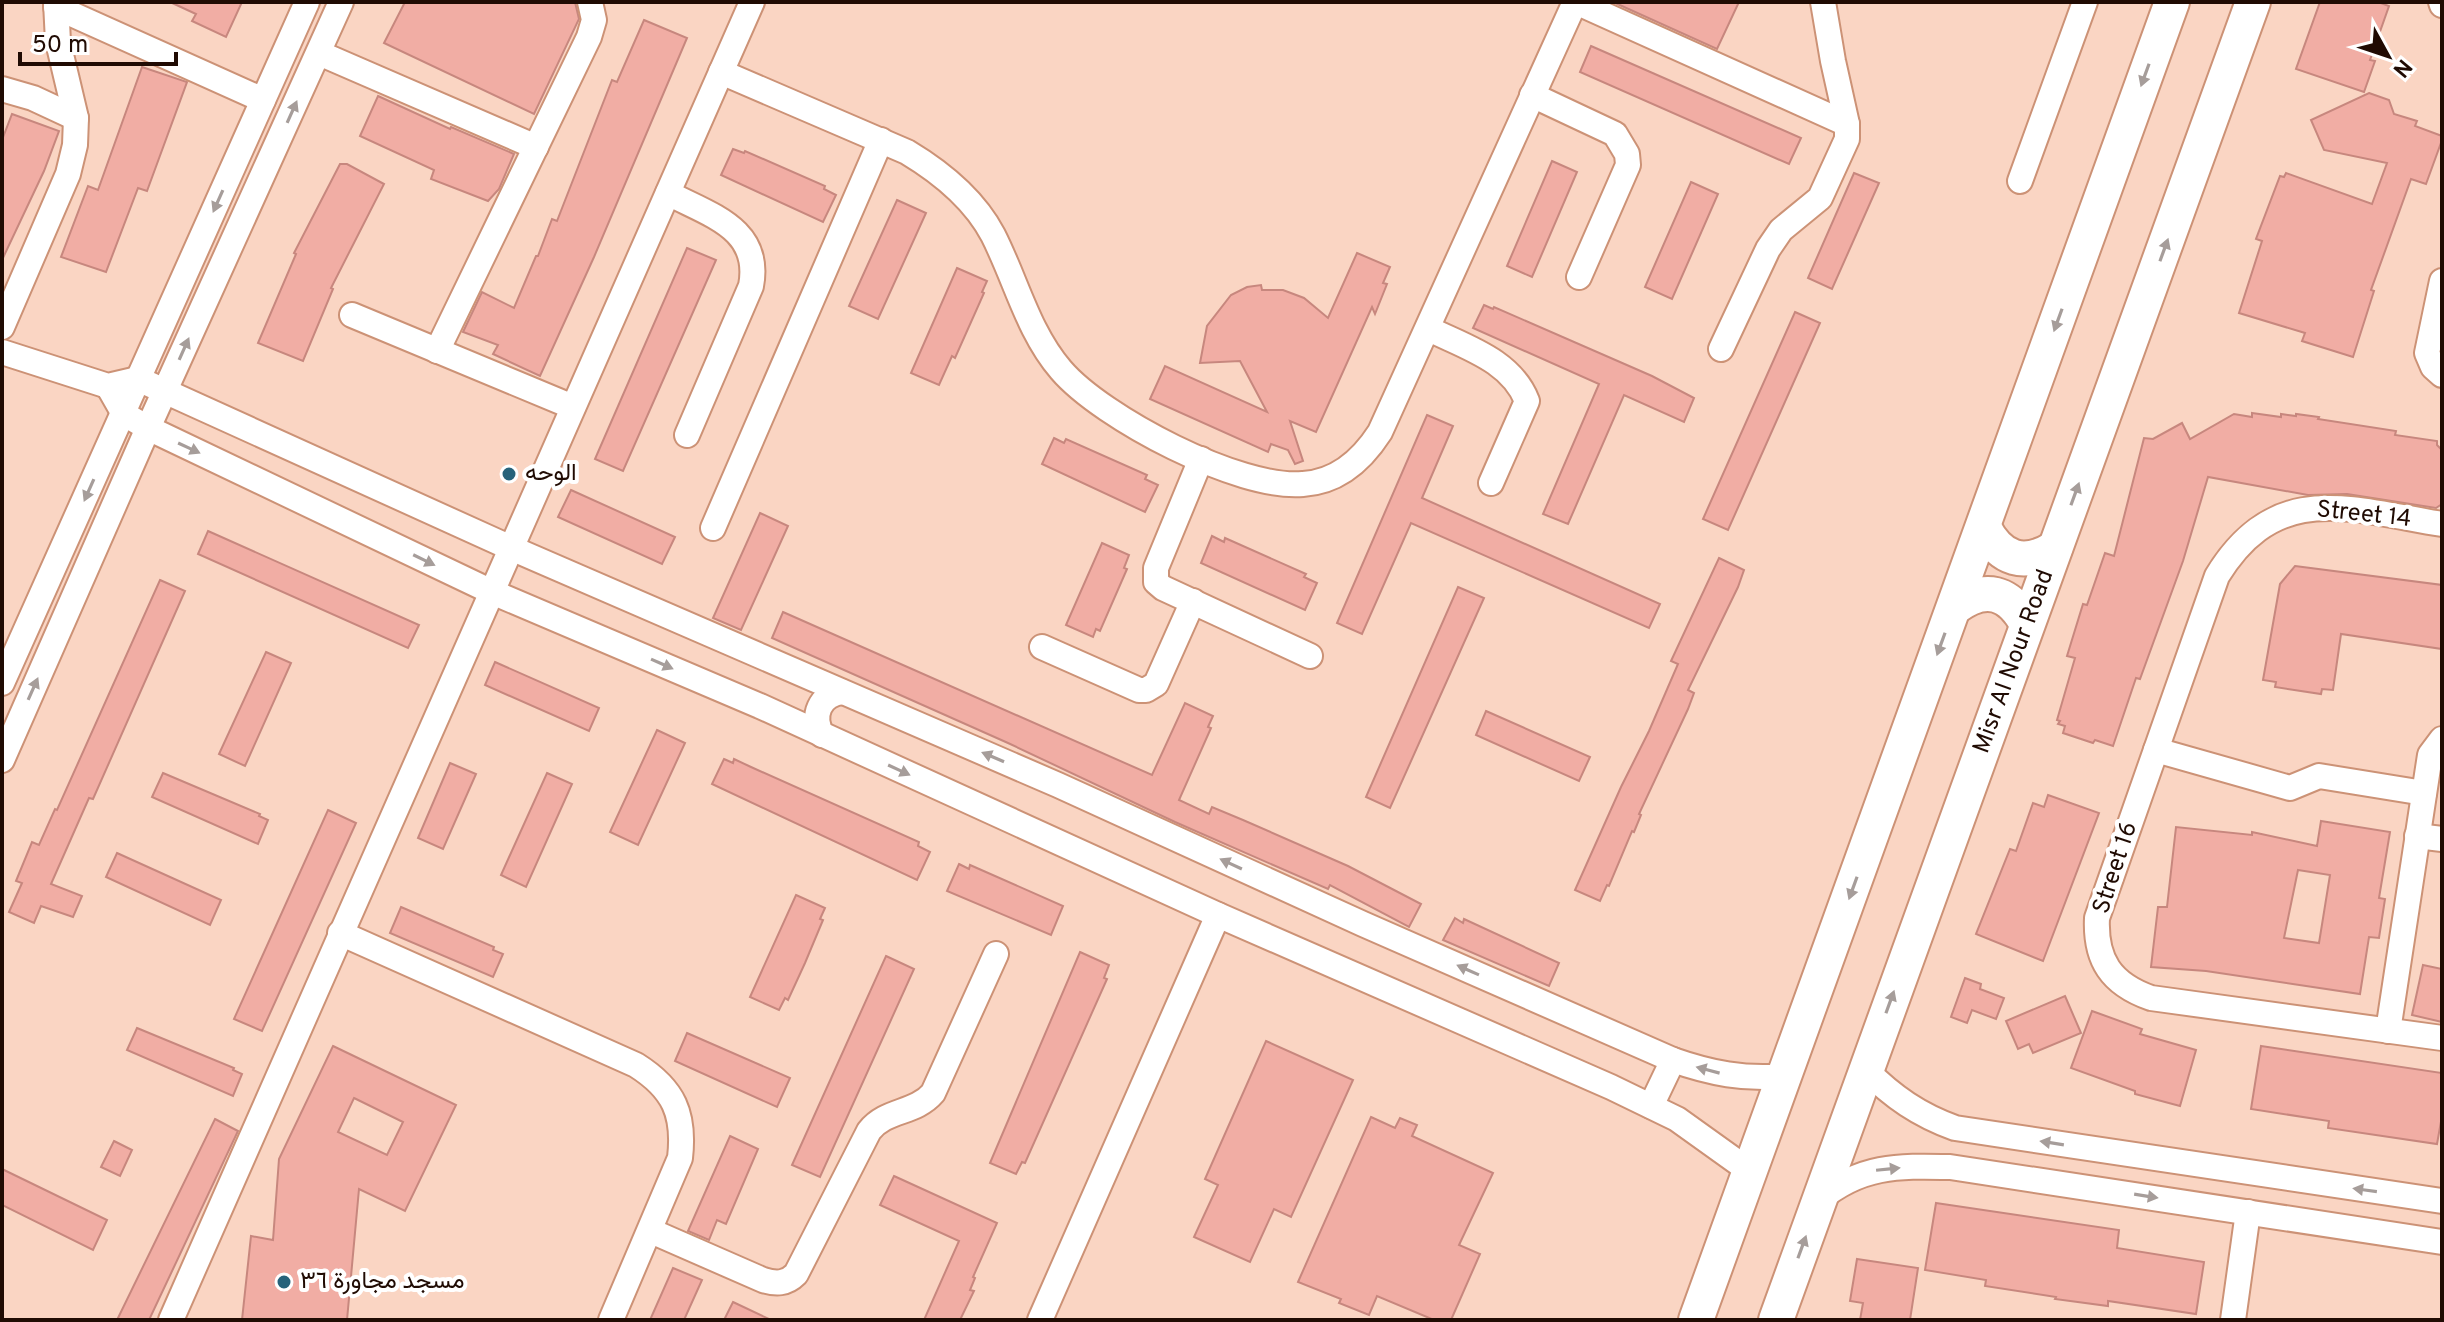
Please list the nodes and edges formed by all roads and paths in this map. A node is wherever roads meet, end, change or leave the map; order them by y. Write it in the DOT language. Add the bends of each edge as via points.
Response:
graph roads {
  1 [pos="307,2"];
  2 [pos="341,2"];
  3 [pos="590,2"];
  4 [pos="752,2"];
  5 [pos="1576,2"];
  6 [pos="1823,2"];
  7 [pos="2085,2"];
  8 [pos="2172,2"];
  9 [pos="2253,2"];
  10 [pos="56,5"];
  11 [pos="319,53"];
  12 [pos="721,72"];
  13 [pos="2,89"];
  14 [pos="1532,95"];
  15 [pos="263,100"];
  16 [pos="76,118"];
  17 [pos="1847,124"];
  18 [pos="881,140"];
  19 [pos="536,147"];
  20 [pos="2020,181"];
  21 [pos="668,193"];
  22 [pos="1579,277"];
  23 [pos="2442,281"];
  24 [pos="352,315"];
  25 [pos="2,327"];
  26 [pos="1429,329"];
  27 [pos="1721,349"];
  28 [pos="437,351"];
  29 [pos="2,352"];
  30 [pos="2442,375"];
  31 [pos="138,379"];
  32 [pos="108,386"];
  33 [pos="165,392"];
  34 [pos="573,407"];
  35 [pos="124,414"];
  36 [pos="148,428"];
  37 [pos="687,435"];
  38 [pos="1201,459"];
  39 [pos="1491,483"];
  40 [pos="2442,524"];
  41 [pos="713,528"];
  42 [pos="1984,528"];
  43 [pos="511,548"];
  44 [pos="2055,548"];
  45 [pos="2217,576"];
  46 [pos="492,592"];
  47 [pos="1193,601"];
  48 [pos="1955,607"];
  49 [pos="2027,624"];
  50 [pos="1042,647"];
  51 [pos="1310,656"];
  52 [pos="768,661"];
  53 [pos="2,683"];
  54 [pos="842,692"];
  55 [pos="760,706"];
  56 [pos="822,735"];
  57 [pos="2442,739"];
  58 [pos="2156,750"];
  59 [pos="2,760"];
  60 [pos="2424,793"];
  61 [pos="2417,836"];
  62 [pos="2442,839"];
  63 [pos="1218,915"];
  64 [pos="340,933"];
  65 [pos="996,954"];
  66 [pos="2388,1031"];
  67 [pos="2442,1038"];
  68 [pos="1673,1060"];
  69 [pos="1866,1070"];
  70 [pos="1785,1076"];
  71 [pos="1651,1106"];
  72 [pos="1751,1172"];
  73 [pos="1819,1200"];
  74 [pos="2441,1201"];
  75 [pos="2248,1212"];
  76 [pos="651,1231"];
  77 [pos="2438,1242"];
  78 [pos="171,1320"];
  79 [pos="611,1320"];
  80 [pos="1040,1320"];
  81 [pos="1696,1320"];
  82 [pos="1776,1320"];
  83 [pos="2233,1320"];
  1 -- 15 [label="street"];
  2 -- 11 [label="street"];
  3 -- 19 [label="street" via="595,12 592,28"];
  4 -- 12 [label="street"];
  5 -- 14 [label="street"];
  5 -- 17 [label="street"];
  6 -- 17 [label="street"];
  7 -- 20 [label="street"];
  8 -- 42 [label="street, one-way"];
  44 -- 9 [label="street, Misr Al Nour Road, one-way"];
  10 -- 15 [label="street"];
  10 -- 16 [label="street" via="61,64"];
  11 -- 19 [label="street"];
  33 -- 11 [label="street, one-way"];
  12 -- 18 [label="street"];
  12 -- 21 [label="street"];
  13 -- 16 [label="street"];
  14 -- 22 [label="street" via="1615,134 1627,154 1628,165"];
  14 -- 26 [label="street"];
  15 -- 31 [label="street, one-way"];
  16 -- 25 [label="street" via="68,174"];
  17 -- 27 [label="street" via="1847,139 1820,198 1781,230 1768,249"];
  18 -- 38 [label="street" via="933,167 975,208 992,233 1037,335 1075,386 1149,434"];
  18 -- 41 [label="street"];
  19 -- 28 [label="street"];
  21 -- 34 [label="street"];
  21 -- 37 [label="street" via="733,228 753,257 751,286"];
  23 -- 30 [label="street" via="2427,353"];
  24 -- 28 [label="street"];
  26 -- 38 [label="street" via="1380,432 1349,468 1328,479 1281,484"];
  26 -- 39 [label="street" via="1502,366 1524,393 1527,401"];
  28 -- 34 [label="street"];
  29 -- 32 [label="street"];
  31 -- 32 [label="street"];
  31 -- 33 [label="street"];
  31 -- 35 [label="street"];
  32 -- 35 [label="street"];
  33 -- 36 [label="street"];
  33 -- 43 [label="street"];
  34 -- 43 [label="street"];
  35 -- 36 [label="street"];
  35 -- 53 [label="street, one-way"];
  36 -- 46 [label="street, one-way"];
  59 -- 36 [label="street, one-way"];
  38 -- 47 [label="street" via="1154,572 1159,585"];
  40 -- 45 [label="street, Street 14" via="2333,507 2305,508 2252,531"];
  42 -- 44 [label="street" via="2006,555 2040,557"];
  42 -- 48 [label="street"];
  43 -- 46 [label="street"];
  43 -- 52 [label="street"];
  44 -- 49 [label="street, Misr Al Nour Road"];
  45 -- 58 [label="street, Street 16"];
  46 -- 55 [label="street, one-way"];
  46 -- 64 [label="street"];
  47 -- 50 [label="street" via="1156,684 1146,690"];
  47 -- 51 [label="street"];
  48 -- 49 [label="street" via="1969,596 2004,597 2019,608"];
  48 -- 70 [label="street, one-way"];
  69 -- 49 [label="street, Misr Al Nour Road, one-way"];
  52 -- 54 [label="street"];
  52 -- 55 [label="street" via="779,674 779,691"];
  54 -- 56 [label="street" via="827,697 817,711"];
  68 -- 54 [label="street, one-way"];
  55 -- 56 [label="street"];
  56 -- 63 [label="street, one-way"];
  57 -- 60 [label="street" via="2430,755"];
  58 -- 60 [label="street" via="2290,788 2319,776"];
  58 -- 66 [label="street, Street 16" via="2097,918 2096,936 2108,969 2119,982 2151,998"];
  60 -- 61 [label="street"];
  61 -- 62 [label="street"];
  61 -- 66 [label="street"];
  63 -- 71 [label="street"];
  63 -- 80 [label="street"];
  64 -- 76 [label="street" via="655,1077 679,1114 683,1136 676,1170"];
  64 -- 78 [label="street"];
  65 -- 76 [label="street" via="933,1093 916,1108 874,1124 791,1279 763,1280"];
  66 -- 67 [label="street, Street 16"];
  70 -- 68 [label="street, one-way" via="1738,1077"];
  68 -- 71 [label="street"];
  69 -- 73 [label="street, Misr Al Nour Road"];
  74 -- 69 [label="street, one-way" via="1955,1128 1913,1110"];
  70 -- 72 [label="street"];
  71 -- 72 [label="street"];
  72 -- 81 [label="street"];
  73 -- 75 [label="street, one-way" via="1870,1171 1930,1167"];
  82 -- 73 [label="street, Misr Al Nour Road, one-way"];
  74 -- 77 [label="street"];
  75 -- 77 [label="street"];
  75 -- 83 [label="street"];
  76 -- 79 [label="street"];
}
